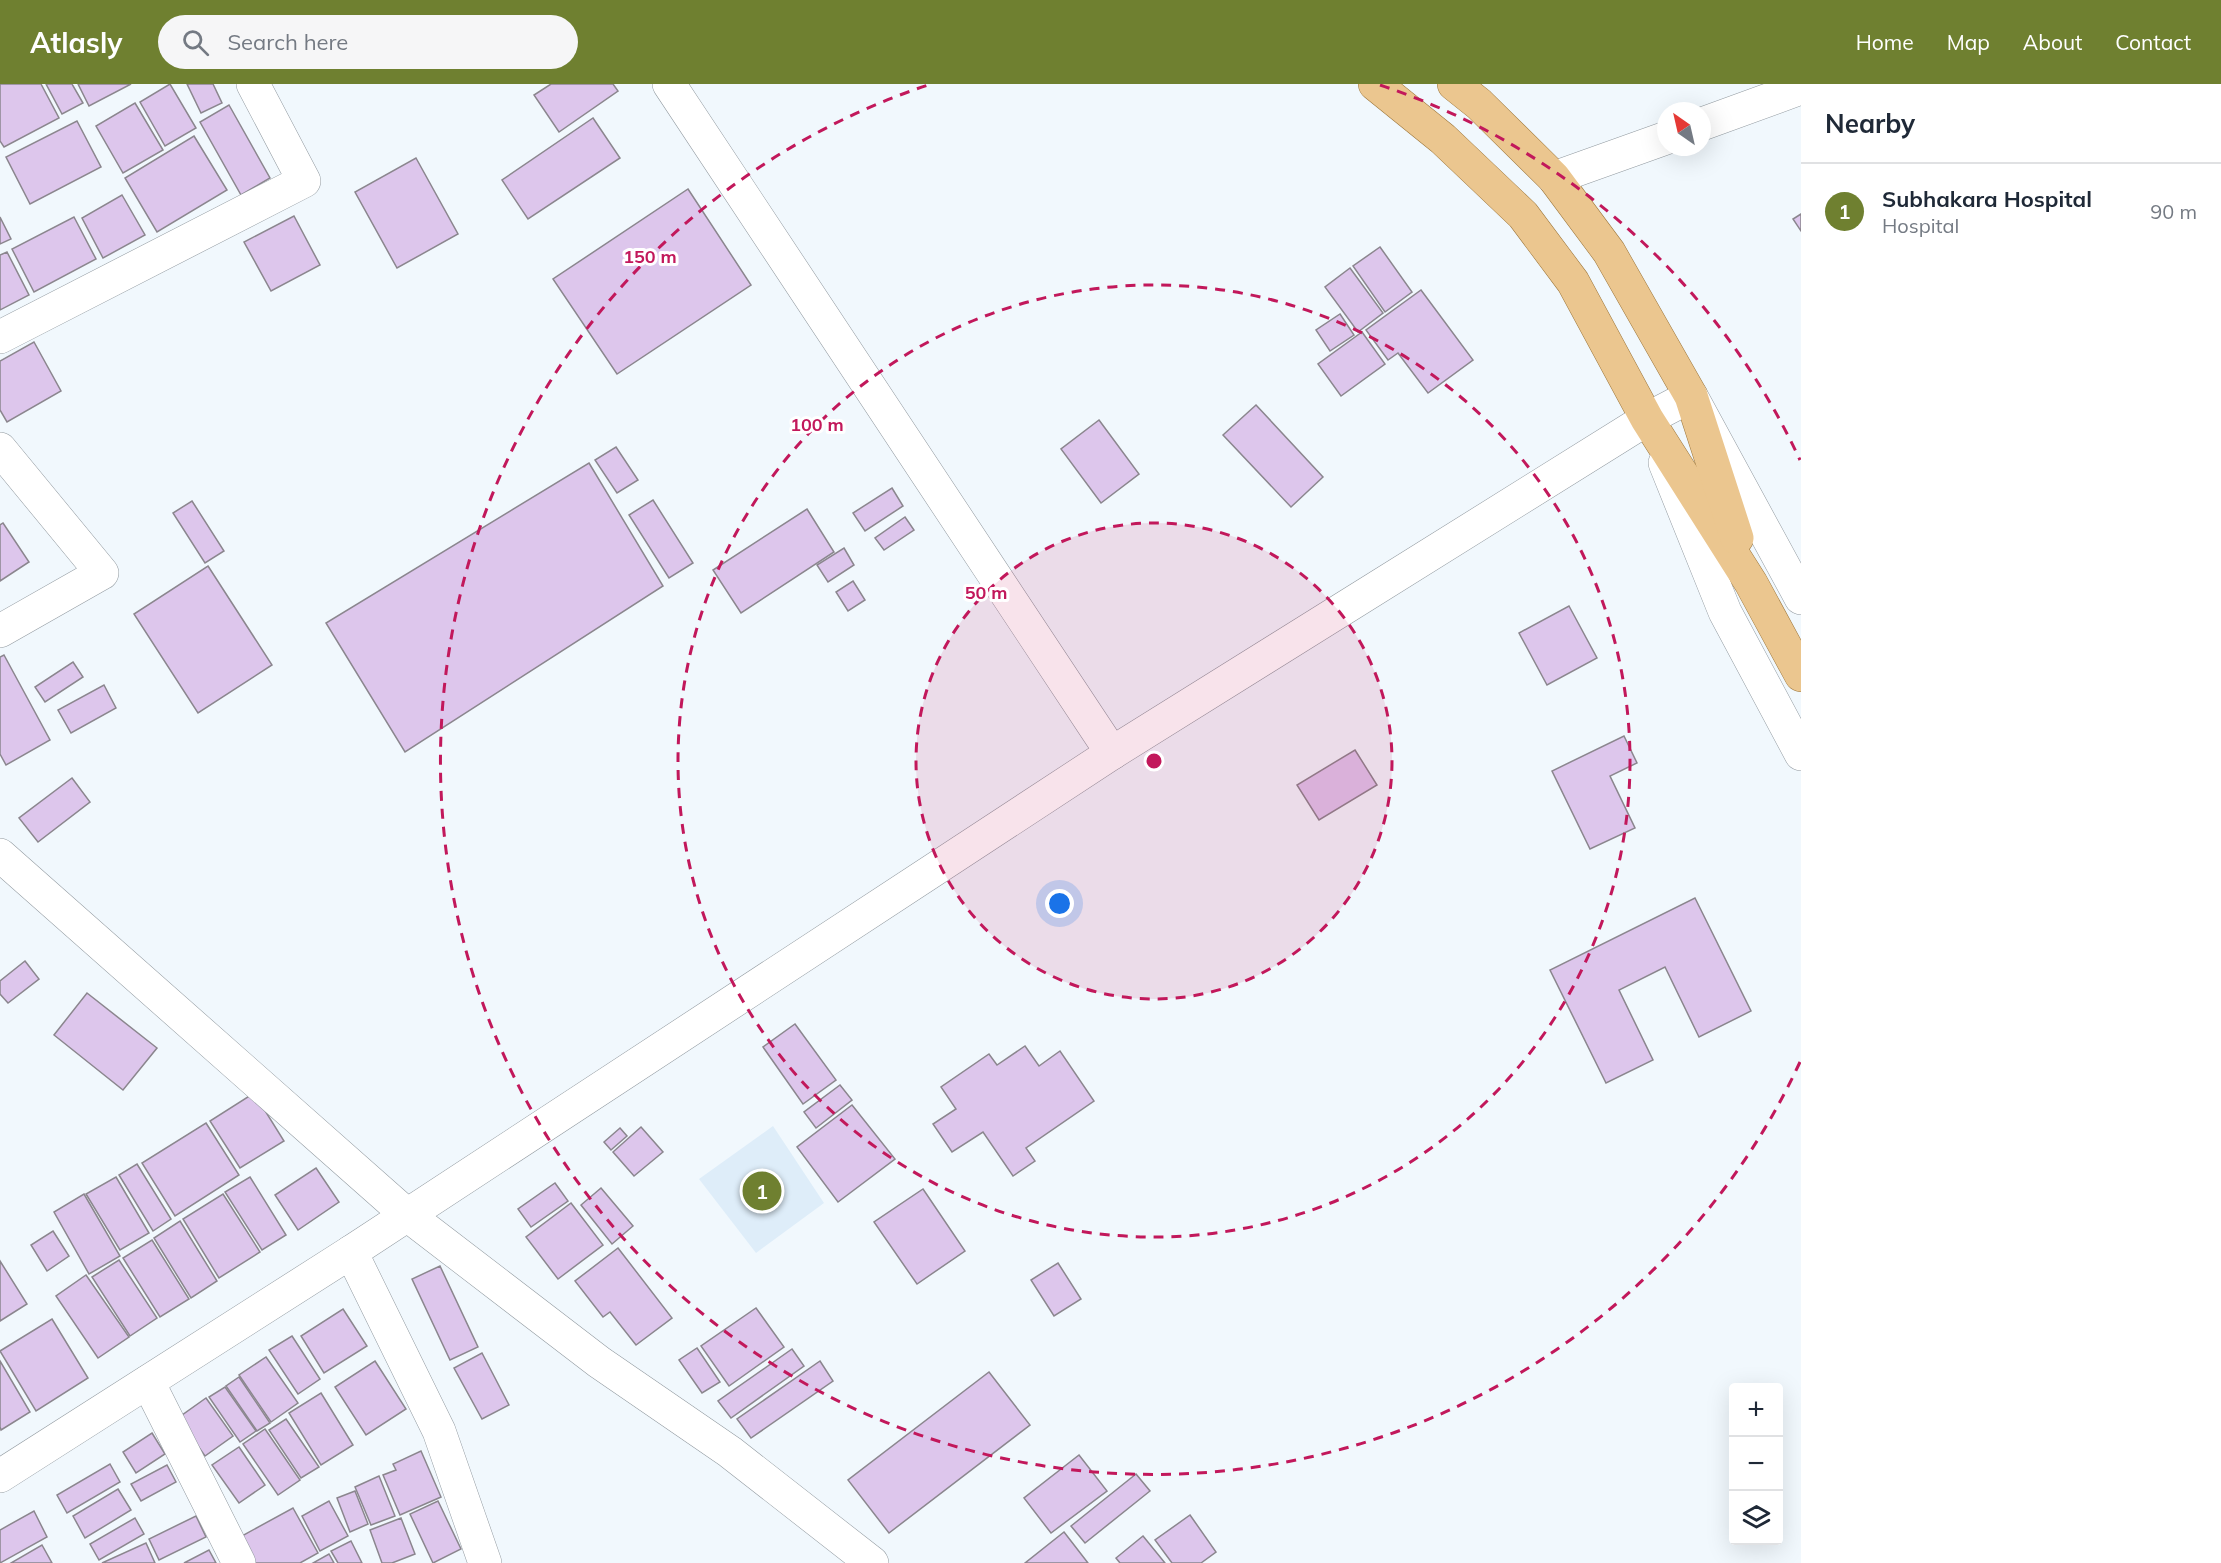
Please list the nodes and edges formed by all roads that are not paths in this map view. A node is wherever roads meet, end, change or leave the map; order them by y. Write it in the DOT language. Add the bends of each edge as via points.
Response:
graph roads {
  1 [pos="253,84"];
  2 [pos="669,84"];
  3 [pos="1375,84"];
  4 [pos="1454,84"];
  5 [pos="1801,88"];
  6 [pos="1711,121"];
  7 [pos="1657,141"];
  8 [pos="1554,178"];
  9 [pos="0,337"];
  10 [pos="1691,396"];
  11 [pos="1647,419"];
  12 [pos="0,449"];
  13 [pos="1751,583"];
  14 [pos="1801,598"];
  15 [pos="0,631"];
  16 [pos="1801,675"];
  17 [pos="1112,753"];
  18 [pos="1801,754"];
  19 [pos="0,855"];
  20 [pos="406,1214"];
  21 [pos="351,1252"];
  22 [pos="148,1382"];
  23 [pos="0,1476"];
  24 [pos="483,1562"];
  25 [pos="239,1563"];
  26 [pos="872,1563"];
  1 -- 9 [label="street" via="304,181"];
  2 -- 17 [label="street"];
  3 -- 11 [label="main road" via="1443,139 1523,215 1573,282"];
  4 -- 8 [label="main road"];
  5 -- 6 [label="street"];
  7 -- 8 [label="street"];
  8 -- 10 [label="main road" via="1609,252"];
  10 -- 11 [label="street"];
  10 -- 13 [label="main road"];
  10 -- 14 [label="street"];
  11 -- 13 [label="main road"];
  11 -- 17 [label="street"];
  11 -- 18 [label="street" via="1725,612"];
  12 -- 15 [label="street" via="102,573"];
  13 -- 16 [label="main road"];
  17 -- 20 [label="street"];
  19 -- 20 [label="street"];
  20 -- 21 [label="street"];
  20 -- 26 [label="street" via="599,1362 730,1452"];
  21 -- 22 [label="street"];
  21 -- 24 [label="street" via="439,1431"];
  22 -- 23 [label="street"];
  22 -- 25 [label="street"];
}
